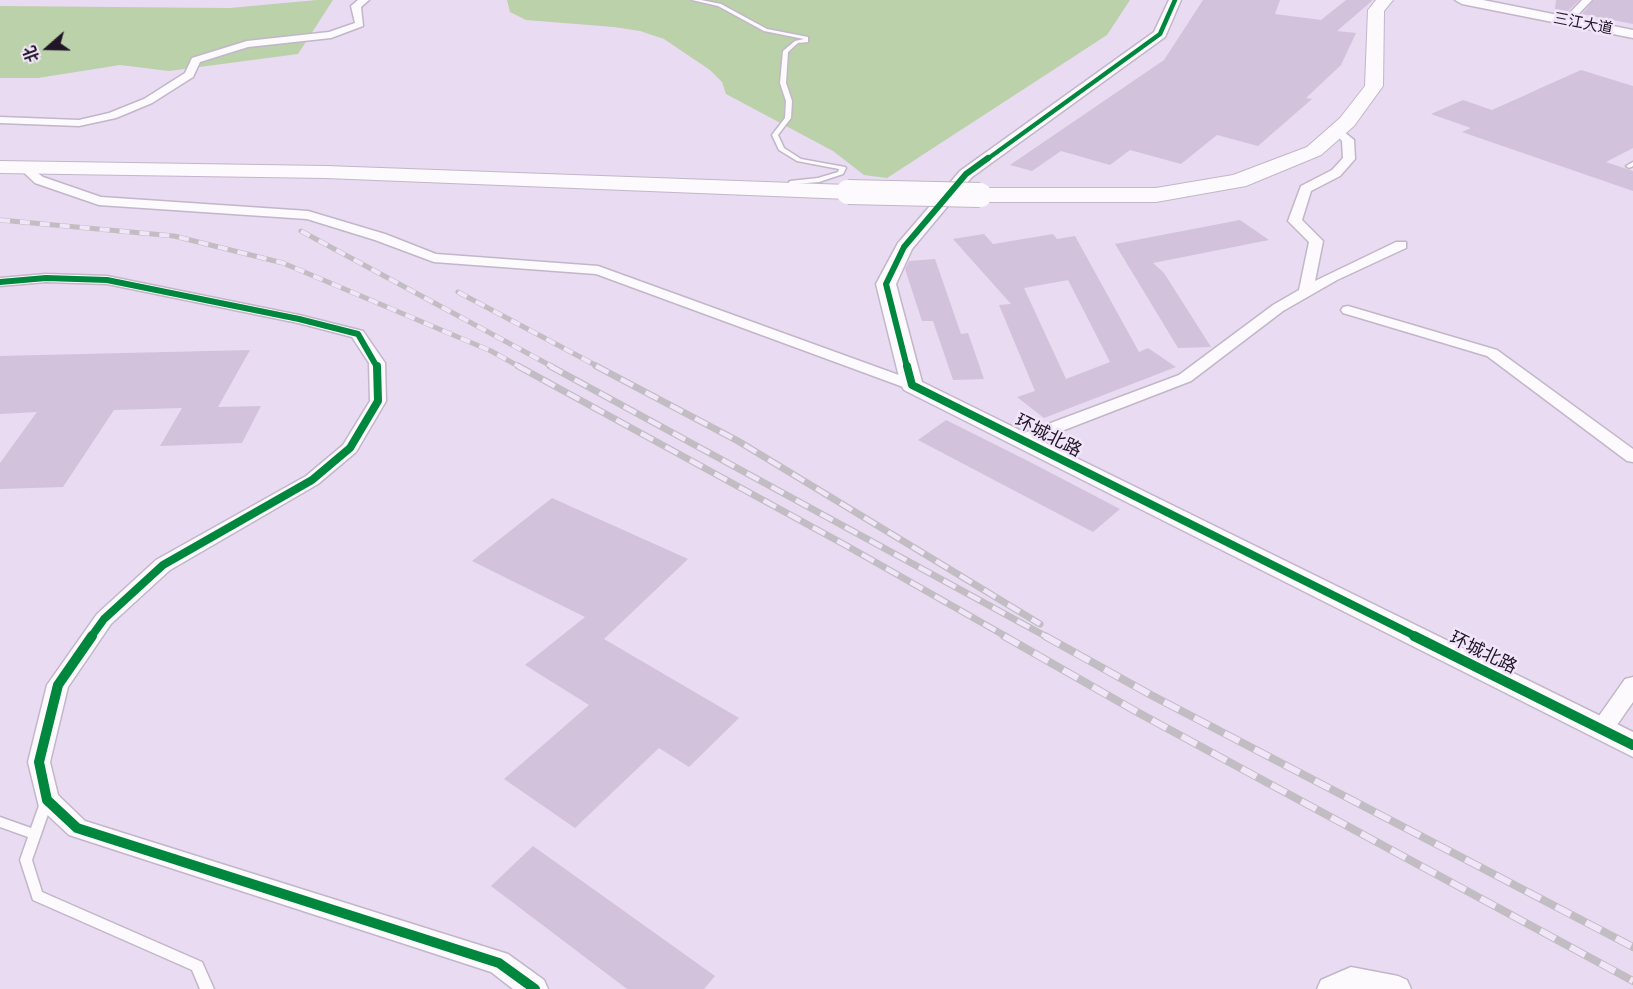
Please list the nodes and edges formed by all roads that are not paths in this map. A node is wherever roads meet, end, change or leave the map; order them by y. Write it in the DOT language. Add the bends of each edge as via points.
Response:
graph roads {
  1 [pos="364,0"];
  2 [pos="694,0"];
  3 [pos="1175,0"];
  4 [pos="1385,0"];
  5 [pos="1462,0"];
  6 [pos="1587,0"];
  7 [pos="1567,21"];
  8 [pos="1633,34"];
  9 [pos="0,120"];
  10 [pos="1338,130"];
  11 [pos="0,167"];
  12 [pos="24,167"];
  13 [pos="787,189"];
  14 [pos="1401,245"];
  15 [pos="0,282"];
  16 [pos="1306,292"];
  17 [pos="1348,310"];
  18 [pos="912,385"];
  19 [pos="1022,440"];
  20 [pos="1633,457"];
  21 [pos="1633,685"];
  22 [pos="1602,729"];
  23 [pos="1633,745"];
  24 [pos="47,800"];
  25 [pos="0,822"];
  26 [pos="35,834"];
  27 [pos="207,989"];
  28 [pos="535,989"];
  29 [pos="1330,989"];
  30 [pos="1398,989"];
  1 -- 9 [label="street" via="356,6 360,24 331,35 247,44 196,60 189,75 148,101 112,116 79,123"];
  2 -- 13 [label="lane" via="719,5 766,30 806,38 786,51 783,83 789,100 788,118 775,135 781,149 799,160 843,168 841,173 819,180 792,182"];
  3 -- 18 [label="street" via="1160,34 966,174 904,247 886,284"];
  4 -- 10 [label="highway" via="1376,10 1374,86"];
  5 -- 7 [label="main road, 三江大道"];
  6 -- 7 [label="street"];
  7 -- 8 [label="main road, 三江大道"];
  10 -- 13 [label="highway, bridge" via="1314,151 1238,181 1156,195"];
  10 -- 16 [label="street" via="1348,140 1349,159 1336,173 1305,189 1296,221 1316,241"];
  11 -- 12 [label="highway"];
  12 -- 13 [label="highway" via="326,172"];
  12 -- 18 [label="street" via="39,180 99,201 308,215 434,258 598,270"];
  14 -- 16 [label="street"];
  15 -- 24 [label="street" via="46,278 107,280 287,316 358,334 377,363 378,401 350,448 312,480 163,565 104,619 58,685 39,762"];
  16 -- 19 [label="street" via="1278,308 1185,378"];
  17 -- 20 [label="street" via="1492,353"];
  18 -- 19 [label="street, 环城北路"];
  19 -- 22 [label="street, 环城北路"];
  21 -- 22 [label="street"];
  22 -- 23 [label="street, 环城北路"];
  24 -- 26 [label="lane"];
  24 -- 28 [label="street" via="77,828 499,963"];
  25 -- 26 [label="lane"];
  26 -- 27 [label="lane" via="26,860 37,896 196,966"];
  29 -- 30 [label="street" via="1351,979"];
}
